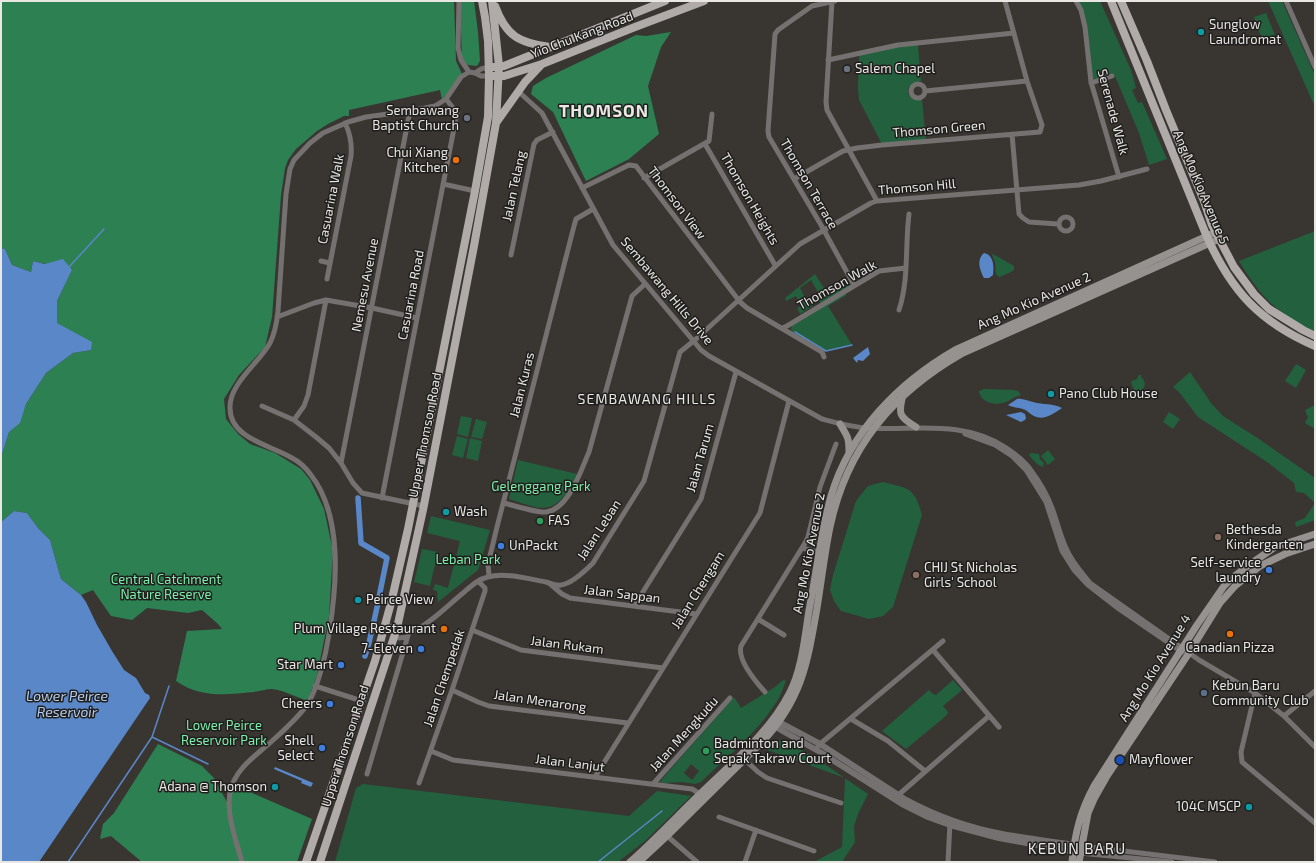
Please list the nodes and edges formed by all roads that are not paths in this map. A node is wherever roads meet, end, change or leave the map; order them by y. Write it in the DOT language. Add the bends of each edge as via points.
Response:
graph roads {
  1 [pos="459,1"];
  2 [pos="482,1"];
  3 [pos="493,1"];
  4 [pos="665,1"];
  5 [pos="704,1"];
  6 [pos="833,1"];
  7 [pos="1005,1"];
  8 [pos="1076,1"];
  9 [pos="1111,1"];
  10 [pos="1121,1"];
  11 [pos="1286,1"];
  12 [pos="602,27"];
  13 [pos="627,30"];
  14 [pos="1014,33"];
  15 [pos="551,47"];
  16 [pos="828,60"];
  17 [pos="542,64"];
  18 [pos="498,66"];
  19 [pos="489,67"];
  20 [pos="1315,67"];
  21 [pos="469,72"];
  22 [pos="475,73"];
  23 [pos="489,76"];
  24 [pos="499,76"];
  25 [pos="1112,76"];
  26 [pos="1027,81"];
  27 [pos="1091,83"];
  28 [pos="925,91"];
  29 [pos="519,92"];
  30 [pos="446,99"];
  31 [pos="410,111"];
  32 [pos="712,114"];
  33 [pos="345,123"];
  34 [pos="496,123"];
  35 [pos="553,132"];
  36 [pos="1012,134"];
  37 [pos="705,144"];
  38 [pos="848,149"];
  39 [pos="1147,169"];
  40 [pos="1119,177"];
  41 [pos="644,178"];
  42 [pos="794,179"];
  43 [pos="443,184"];
  44 [pos="582,188"];
  45 [pos="475,191"];
  46 [pos="1017,191"];
  47 [pos="877,201"];
  48 [pos="593,209"];
  49 [pos="908,214"];
  50 [pos="1058,224"];
  51 [pos="824,230"];
  52 [pos="1218,236"];
  53 [pos="1209,240"];
  54 [pos="464,244"];
  55 [pos="474,246"];
  56 [pos="511,255"];
  57 [pos="321,261"];
  58 [pos="330,263"];
  59 [pos="775,265"];
  60 [pos="906,268"];
  61 [pos="327,279"];
  62 [pos="1120,280"];
  63 [pos="645,284"];
  64 [pos="854,285"];
  65 [pos="326,300"];
  66 [pos="738,300"];
  67 [pos="372,308"];
  68 [pos="899,310"];
  69 [pos="277,316"];
  70 [pos="417,318"];
  71 [pos="782,328"];
  72 [pos="1315,336"];
  73 [pos="693,341"];
  74 [pos="1315,346"];
  75 [pos="824,357"];
  76 [pos="736,372"];
  77 [pos="903,395"];
  78 [pos="789,401"];
  79 [pos="262,406"];
  80 [pos="294,420"];
  81 [pos="840,424"];
  82 [pos="866,428"];
  83 [pos="874,428"];
  84 [pos="916,428"];
  85 [pos="836,444"];
  86 [pos="849,455"];
  87 [pos="341,463"];
  88 [pos="382,498"];
  89 [pos="504,503"];
  90 [pos="413,504"];
  91 [pos="424,506"];
  92 [pos="1315,534"];
  93 [pos="1315,544"];
  94 [pos="802,548"];
  95 [pos="822,553"];
  96 [pos="489,576"];
  97 [pos="478,581"];
  98 [pos="549,583"];
  99 [pos="635,606"];
  100 [pos="696,614"];
  101 [pos="758,619"];
  102 [pos="386,625"];
  103 [pos="472,630"];
  104 [pos="395,632"];
  105 [pos="408,635"];
  106 [pos="784,635"];
  107 [pos="943,641"];
  108 [pos="1181,649"];
  109 [pos="933,650"];
  110 [pos="1188,654"];
  111 [pos="663,668"];
  112 [pos="316,686"];
  113 [pos="452,690"];
  114 [pos="1315,691"];
  115 [pos="765,692"];
  116 [pos="1255,693"];
  117 [pos="730,698"];
  118 [pos="362,701"];
  119 [pos="990,716"];
  120 [pos="1284,716"];
  121 [pos="851,719"];
  122 [pos="774,723"];
  123 [pos="628,724"];
  124 [pos="999,727"];
  125 [pos="818,747"];
  126 [pos="1315,747"];
  127 [pos="431,751"];
  128 [pos="742,758"];
  129 [pos="925,771"];
  130 [pos="367,774"];
  131 [pos="595,777"];
  132 [pos="419,783"];
  133 [pos="654,784"];
  134 [pos="703,796"];
  135 [pos="896,797"];
  136 [pos="840,802"];
  137 [pos="719,817"];
  138 [pos="950,822"];
  139 [pos="1315,824"];
  140 [pos="756,830"];
  141 [pos="665,834"];
  142 [pos="1078,849"];
  143 [pos="814,851"];
  144 [pos="242,862"];
  145 [pos="306,862"];
  146 [pos="320,862"];
  147 [pos="630,862"];
  148 [pos="639,862"];
  149 [pos="697,862"];
  150 [pos="745,862"];
  151 [pos="948,862"];
  152 [pos="1072,862"];
  153 [pos="1079,862"];
  154 [pos="1169,862"];
  155 [pos="1215,862"];
  1 -- 21 [label="street" via="458,48"];
  2 -- 19 [label="main road, Upper Thomson Road"];
  3 -- 15 [label="main road" via="500,19 511,33 528,43"];
  3 -- 18 [label="main road, Upper Thomson Road"];
  4 -- 12 [label="main road, Yio Chu Kang Road"];
  5 -- 13 [label="main road, Yio Chu Kang Road"];
  6 -- 16 [label="street"];
  6 -- 42 [label="street, Thomson Terrace" via="812,6 775,34 768,131"];
  7 -- 14 [label="street, Thomson Green"];
  8 -- 27 [label="street, Serenade Walk" via="1085,27"];
  9 -- 53 [label="main road, Ang Mo Kio Avenue 5"];
  10 -- 52 [label="main road, Ang Mo Kio Avenue 5"];
  11 -- 20 [label="street"];
  12 -- 13 [label="main road" via="615,24"];
  12 -- 15 [label="main road, Yio Chu Kang Road"];
  13 -- 17 [label="main road, Yio Chu Kang Road"];
  14 -- 16 [label="street" via="898,45"];
  14 -- 26 [label="street, Thomson Green"];
  15 -- 18 [label="main road, Yio Chu Kang Road" via="504,66"];
  16 -- 38 [label="street" via="827,110"];
  17 -- 24 [label="main road, Yio Chu Kang Road"];
  17 -- 29 [label="main road"];
  18 -- 19 [label="main road, Yio Chu Kang Road"];
  18 -- 24 [label="main road, Upper Thomson Road"];
  19 -- 22 [label="street"];
  19 -- 23 [label="main road, Upper Thomson Road"];
  21 -- 22 [label="street"];
  21 -- 30 [label="street" via="461,77"];
  22 -- 23 [label="street"];
  23 -- 24 [label="main road, Yio Chu Kang Road"];
  23 -- 45 [label="main road, Upper Thomson Road" via="488,117"];
  24 -- 34 [label="main road, Upper Thomson Road"];
  25 -- 27 [label="street"];
  26 -- 28 [label="street"];
  26 -- 36 [label="street, Thomson Green" via="1042,126 1041,130 1038,133"];
  27 -- 40 [label="street, Serenade Walk"];
  29 -- 34 [label="main road"];
  29 -- 35 [label="street, Sembawang Hills Drive" via="542,113"];
  30 -- 31 [label="street" via="435,106"];
  30 -- 43 [label="street, Casuarina Road" via="457,113"];
  31 -- 33 [label="street" via="366,117"];
  31 -- 67 [label="street, Nemesu Avenue"];
  32 -- 37 [label="street, Thomson Heights" via="709,141"];
  33 -- 58 [label="street, Casuarina Walk" via="352,149"];
  33 -- 69 [label="street" via="323,133 310,143 294,160 290,169"];
  34 -- 55 [label="main road, Upper Thomson Road"];
  35 -- 44 [label="street, Sembawang Hills Drive"];
  35 -- 56 [label="street, Jalan Telang" via="534,144"];
  36 -- 38 [label="street, Thomson Green"];
  36 -- 46 [label="street"];
  37 -- 41 [label="street, Thomson Heights"];
  37 -- 59 [label="street, Thomson Heights"];
  38 -- 42 [label="street, Thomson Green"];
  38 -- 47 [label="street"];
  39 -- 40 [label="street"];
  40 -- 46 [label="street, Thomson Hill" via="1101,182"];
  41 -- 44 [label="street, Thomson View" via="636,166 629,165"];
  41 -- 66 [label="street, Thomson View"];
  42 -- 51 [label="street, Thomson Terrace"];
  43 -- 45 [label="street"];
  43 -- 70 [label="street, Casuarina Road"];
  44 -- 48 [label="street, Sembawang Hills Drive"];
  45 -- 54 [label="main road, Upper Thomson Road"];
  46 -- 47 [label="street, Thomson Hill"];
  46 -- 50 [label="street" via="1019,214 1022,218 1029,222"];
  47 -- 51 [label="street, Thomson Hill"];
  48 -- 63 [label="street, Sembawang Hills Drive" via="613,245"];
  48 -- 89 [label="street, Jalan Kuras" via="576,219"];
  49 -- 60 [label="street"];
  51 -- 59 [label="street, Thomson Hill" via="800,244"];
  51 -- 64 [label="street, Thomson Terrace"];
  52 -- 53 [label="main road, Ang Mo Kio Avenue 2"];
  52 -- 72 [label="main road, Ang Mo Kio Avenue 5" via="1234,267 1254,294 1269,309"];
  53 -- 62 [label="main road, Ang Mo Kio Avenue 2"];
  53 -- 74 [label="main road, Ang Mo Kio Avenue 5" via="1226,274 1250,304 1267,319"];
  54 -- 55 [label="main road" via="468,251"];
  54 -- 90 [label="main road, Upper Thomson Road"];
  55 -- 91 [label="main road, Upper Thomson Road"];
  57 -- 58 [label="street"];
  58 -- 61 [label="street, Casuarina Walk"];
  59 -- 66 [label="street, Thomson Hill"];
  60 -- 64 [label="street, Thomson Walk" via="878,271"];
  60 -- 68 [label="street"];
  62 -- 77 [label="main road, Ang Mo Kio Avenue 2" via="963,353"];
  62 -- 82 [label="main road, Ang Mo Kio Avenue 2" via="943,357 897,392"];
  63 -- 73 [label="street, Sembawang Hills Drive"];
  63 -- 89 [label="street" via="632,296 589,452 567,497 562,504 545,512"];
  64 -- 71 [label="street, Thomson Walk"];
  65 -- 67 [label="street"];
  65 -- 69 [label="street"];
  65 -- 80 [label="street" via="308,395"];
  66 -- 71 [label="street"];
  66 -- 73 [label="street, Thomson Hill"];
  67 -- 70 [label="street"];
  67 -- 87 [label="street, Nemesu Avenue"];
  69 -- 112 [label="street" via="271,341 235,388 230,400 230,414 237,428 246,436 297,460 317,483 325,501 335,543 335,583 329,633"];
  70 -- 88 [label="street, Casuarina Road"];
  71 -- 75 [label="street" via="822,352"];
  73 -- 76 [label="street, Sembawang Hills Drive" via="709,356"];
  73 -- 98 [label="street, Jalan Leban" via="678,355 644,481 593,563 567,582 560,585"];
  76 -- 78 [label="street, Sembawang Hills Drive"];
  76 -- 99 [label="street, Jalan Tarum" via="701,499"];
  77 -- 83 [label="main road, Ang Mo Kio Avenue 2"];
  77 -- 84 [label="main road" via="900,408 902,417"];
  78 -- 81 [label="street, Sembawang Hills Drive" via="822,419"];
  78 -- 100 [label="street, Jalan Chengam" via="760,513"];
  79 -- 80 [label="street"];
  80 -- 87 [label="street" via="329,448"];
  81 -- 82 [label="street, Sembawang Hills Drive"];
  81 -- 86 [label="main road" via="850,442"];
  82 -- 83 [label="street, Sembawang Hills Drive"];
  82 -- 86 [label="main road, Ang Mo Kio Avenue 2"];
  83 -- 84 [label="street, Sembawang Hills Drive"];
  83 -- 95 [label="main road, Ang Mo Kio Avenue 2" via="856,456 846,478"];
  84 -- 108 [label="street, Sembawang Hills Drive" via="956,429 957,432 995,445 1012,456 1026,470 1046,502 1062,551 1074,570 1088,585 1119,609"];
  85 -- 94 [label="street" via="820,487 808,537"];
  86 -- 95 [label="main road, Ang Mo Kio Avenue 2" via="831,497 823,528"];
  87 -- 88 [label="street" via="362,493"];
  88 -- 90 [label="street"];
  89 -- 96 [label="street, Jalan Kuras" via="488,564"];
  90 -- 91 [label="street"];
  90 -- 102 [label="main road, Upper Thomson Road"];
  91 -- 104 [label="main road, Upper Thomson Road"];
  92 -- 108 [label="main road, Ang Mo Kio Avenue 4" via="1275,547 1232,578 1217,595"];
  93 -- 110 [label="main road, Ang Mo Kio Avenue 4" via="1260,566 1241,581 1220,603"];
  94 -- 95 [label="street"];
  94 -- 101 [label="street"];
  95 -- 122 [label="main road, Ang Mo Kio Avenue 2" via="798,669 791,690"];
  96 -- 97 [label="street, Jalan Leban"];
  96 -- 98 [label="street, Jalan Leban" via="520,577"];
  97 -- 103 [label="street, Jalan Chempedak" via="485,591"];
  97 -- 105 [label="street, Jalan Leban"];
  98 -- 99 [label="street, Jalan Sappan" via="570,598"];
  99 -- 100 [label="street, Jalan Sappan"];
  100 -- 111 [label="street, Jalan Chengam"];
  101 -- 106 [label="street"];
  101 -- 115 [label="street" via="739,651 740,657"];
  102 -- 104 [label="street"];
  102 -- 118 [label="main road, Upper Thomson Road"];
  103 -- 111 [label="street, Jalan Rukam" via="521,650"];
  103 -- 113 [label="street, Jalan Chempedak"];
  104 -- 105 [label="street"];
  104 -- 105 [label="street" via="399,638"];
  104 -- 146 [label="main road, Upper Thomson Road"];
  105 -- 130 [label="street"];
  107 -- 109 [label="street"];
  108 -- 110 [label="street"];
  108 -- 142 [label="main road, Ang Mo Kio Avenue 4" via="1092,790 1079,820"];
  109 -- 119 [label="street"];
  109 -- 121 [label="street"];
  110 -- 116 [label="street"];
  110 -- 142 [label="main road, Ang Mo Kio Avenue 4" via="1094,798"];
  111 -- 123 [label="street, Jalan Chengam"];
  112 -- 118 [label="street, Upper Thomson Road"];
  112 -- 144 [label="street" via="308,704 273,741 245,764 233,782 229,807"];
  113 -- 123 [label="street, Jalan Menarong" via="489,706"];
  113 -- 127 [label="street, Jalan Chempedak"];
  114 -- 120 [label="street"];
  116 -- 120 [label="street"];
  116 -- 139 [label="street" via="1241,752 1242,762"];
  117 -- 133 [label="street, Jalan Mengkudu"];
  118 -- 145 [label="main road, Upper Thomson Road"];
  119 -- 124 [label="street"];
  119 -- 129 [label="street"];
  120 -- 126 [label="street"];
  121 -- 125 [label="street"];
  121 -- 129 [label="street" via="888,741"];
  122 -- 125 [label="street"];
  122 -- 128 [label="main road, Ang Mo Kio Avenue 2"];
  123 -- 131 [label="street, Jalan Chengam"];
  125 -- 135 [label="street"];
  127 -- 131 [label="street, Jalan Lanjut" via="453,760"];
  127 -- 132 [label="street, Jalan Chempedak"];
  128 -- 134 [label="main road, Ang Mo Kio Avenue 2"];
  128 -- 136 [label="street" via="768,778"];
  129 -- 135 [label="street"];
  131 -- 133 [label="street, Jalan Lanjut"];
  133 -- 134 [label="street, Jalan Lanjut" via="692,789"];
  134 -- 141 [label="main road, Ang Mo Kio Avenue 2"];
  135 -- 138 [label="street"];
  137 -- 140 [label="street"];
  138 -- 142 [label="street" via="998,838"];
  138 -- 151 [label="street"];
  140 -- 143 [label="street"];
  140 -- 150 [label="street"];
  141 -- 147 [label="main road, Ang Mo Kio Avenue 2"];
  141 -- 148 [label="main road, Ang Mo Kio Avenue 2"];
  141 -- 149 [label="street"];
  142 -- 152 [label="main road, Ang Mo Kio Avenue 4"];
  142 -- 153 [label="main road, Ang Mo Kio Avenue 4"];
  142 -- 154 [label="street"];
  142 -- 155 [label="street"];
}
